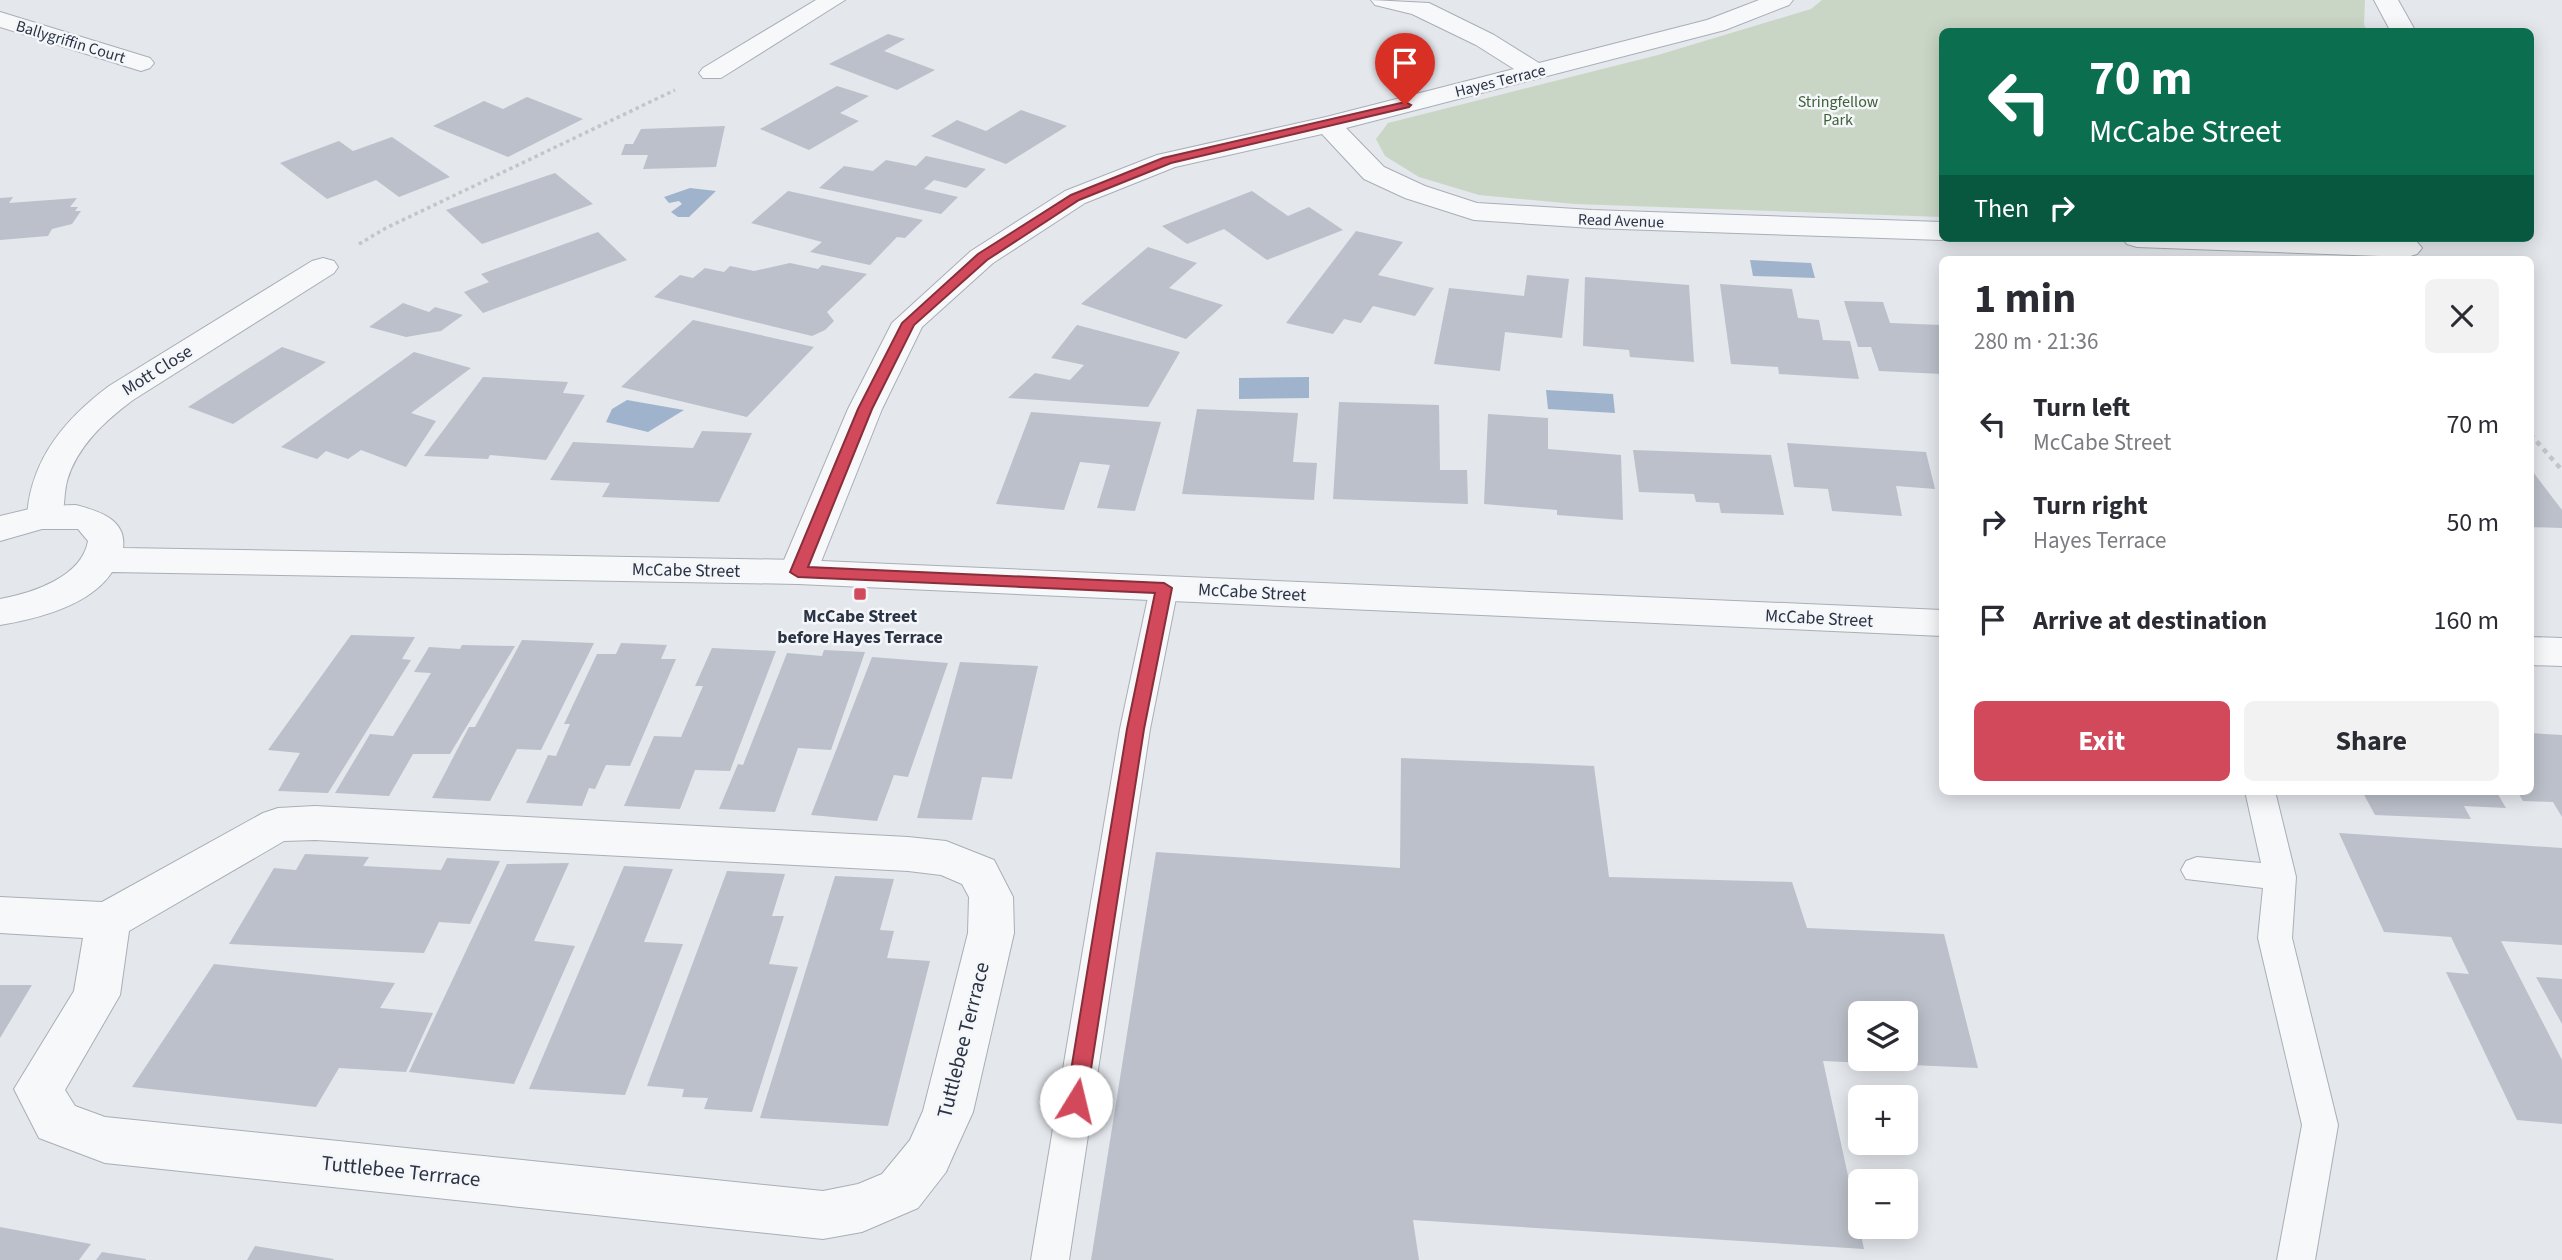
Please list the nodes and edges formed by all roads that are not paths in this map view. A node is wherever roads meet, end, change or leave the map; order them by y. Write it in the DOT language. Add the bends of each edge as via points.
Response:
graph roads {
  1 [pos="833,0"];
  2 [pos="1382,0"];
  3 [pos="1782,0"];
  4 [pos="2386,0"];
  5 [pos="0,19"];
  6 [pos="2402,28"];
  7 [pos="141,63"];
  8 [pos="1535,71"];
  9 [pos="712,73"];
  10 [pos="1328,125"];
  11 [pos="1939,231"];
  12 [pos="2245,242"];
  13 [pos="2407,248"];
  14 [pos="323,267"];
  15 [pos="45,516"];
  16 [pos="0,530"];
  17 [pos="100,560"];
  18 [pos="798,572"];
  19 [pos="1164,588"];
  20 [pos="0,612"];
  21 [pos="1939,624"];
  22 [pos="2534,651"];
  23 [pos="2562,652"];
  24 [pos="2261,795"];
  25 [pos="2197,870"];
  26 [pos="2280,877"];
  27 [pos="0,915"];
  28 [pos="108,921"];
  29 [pos="1050,1260"];
  30 [pos="2296,1260"];
  1 -- 9 [label="street"];
  2 -- 8 [label="street" via="1420,8"];
  3 -- 8 [label="street, Hayes Terrace" via="1716,25"];
  4 -- 6 [label="street"];
  5 -- 7 [label="street, Ballygriffin Court"];
  8 -- 10 [label="street, Hayes Terrace"];
  10 -- 11 [label="street, Read Avenue" via="1374,173 1474,211"];
  10 -- 18 [label="street, Hayes Terrace" via="1167,161 1075,197 982,257 908,323 865,409"];
  12 -- 13 [label="street"];
  14 -- 15 [label="street, Mott Close" via="91,415 55,465 44,492"];
  15 -- 16 [label="street"];
  15 -- 17 [label="street" via="70,516 103,530 106,544"];
  17 -- 18 [label="street, McCabe Street"];
  17 -- 20 [label="street" via="67,590 42,602"];
  18 -- 19 [label="street, McCabe Street"];
  19 -- 21 [label="street, McCabe Street"];
  19 -- 29 [label="lane" via="1135,729"];
  22 -- 23 [label="street"];
  24 -- 26 [label="lane"];
  25 -- 26 [label="lane"];
  26 -- 30 [label="lane" via="2274,938 2320,1125"];
  27 -- 28 [label="street"];
  28 -- 28 [label="street, Tuttlebee Terrrace" via="267,830 315,823 946,858 978,872 991,897 990,933 951,1099 928,1156 900,1191 862,1208 823,1215 105,1140 57,1122 39,1089 97,995"];
}
